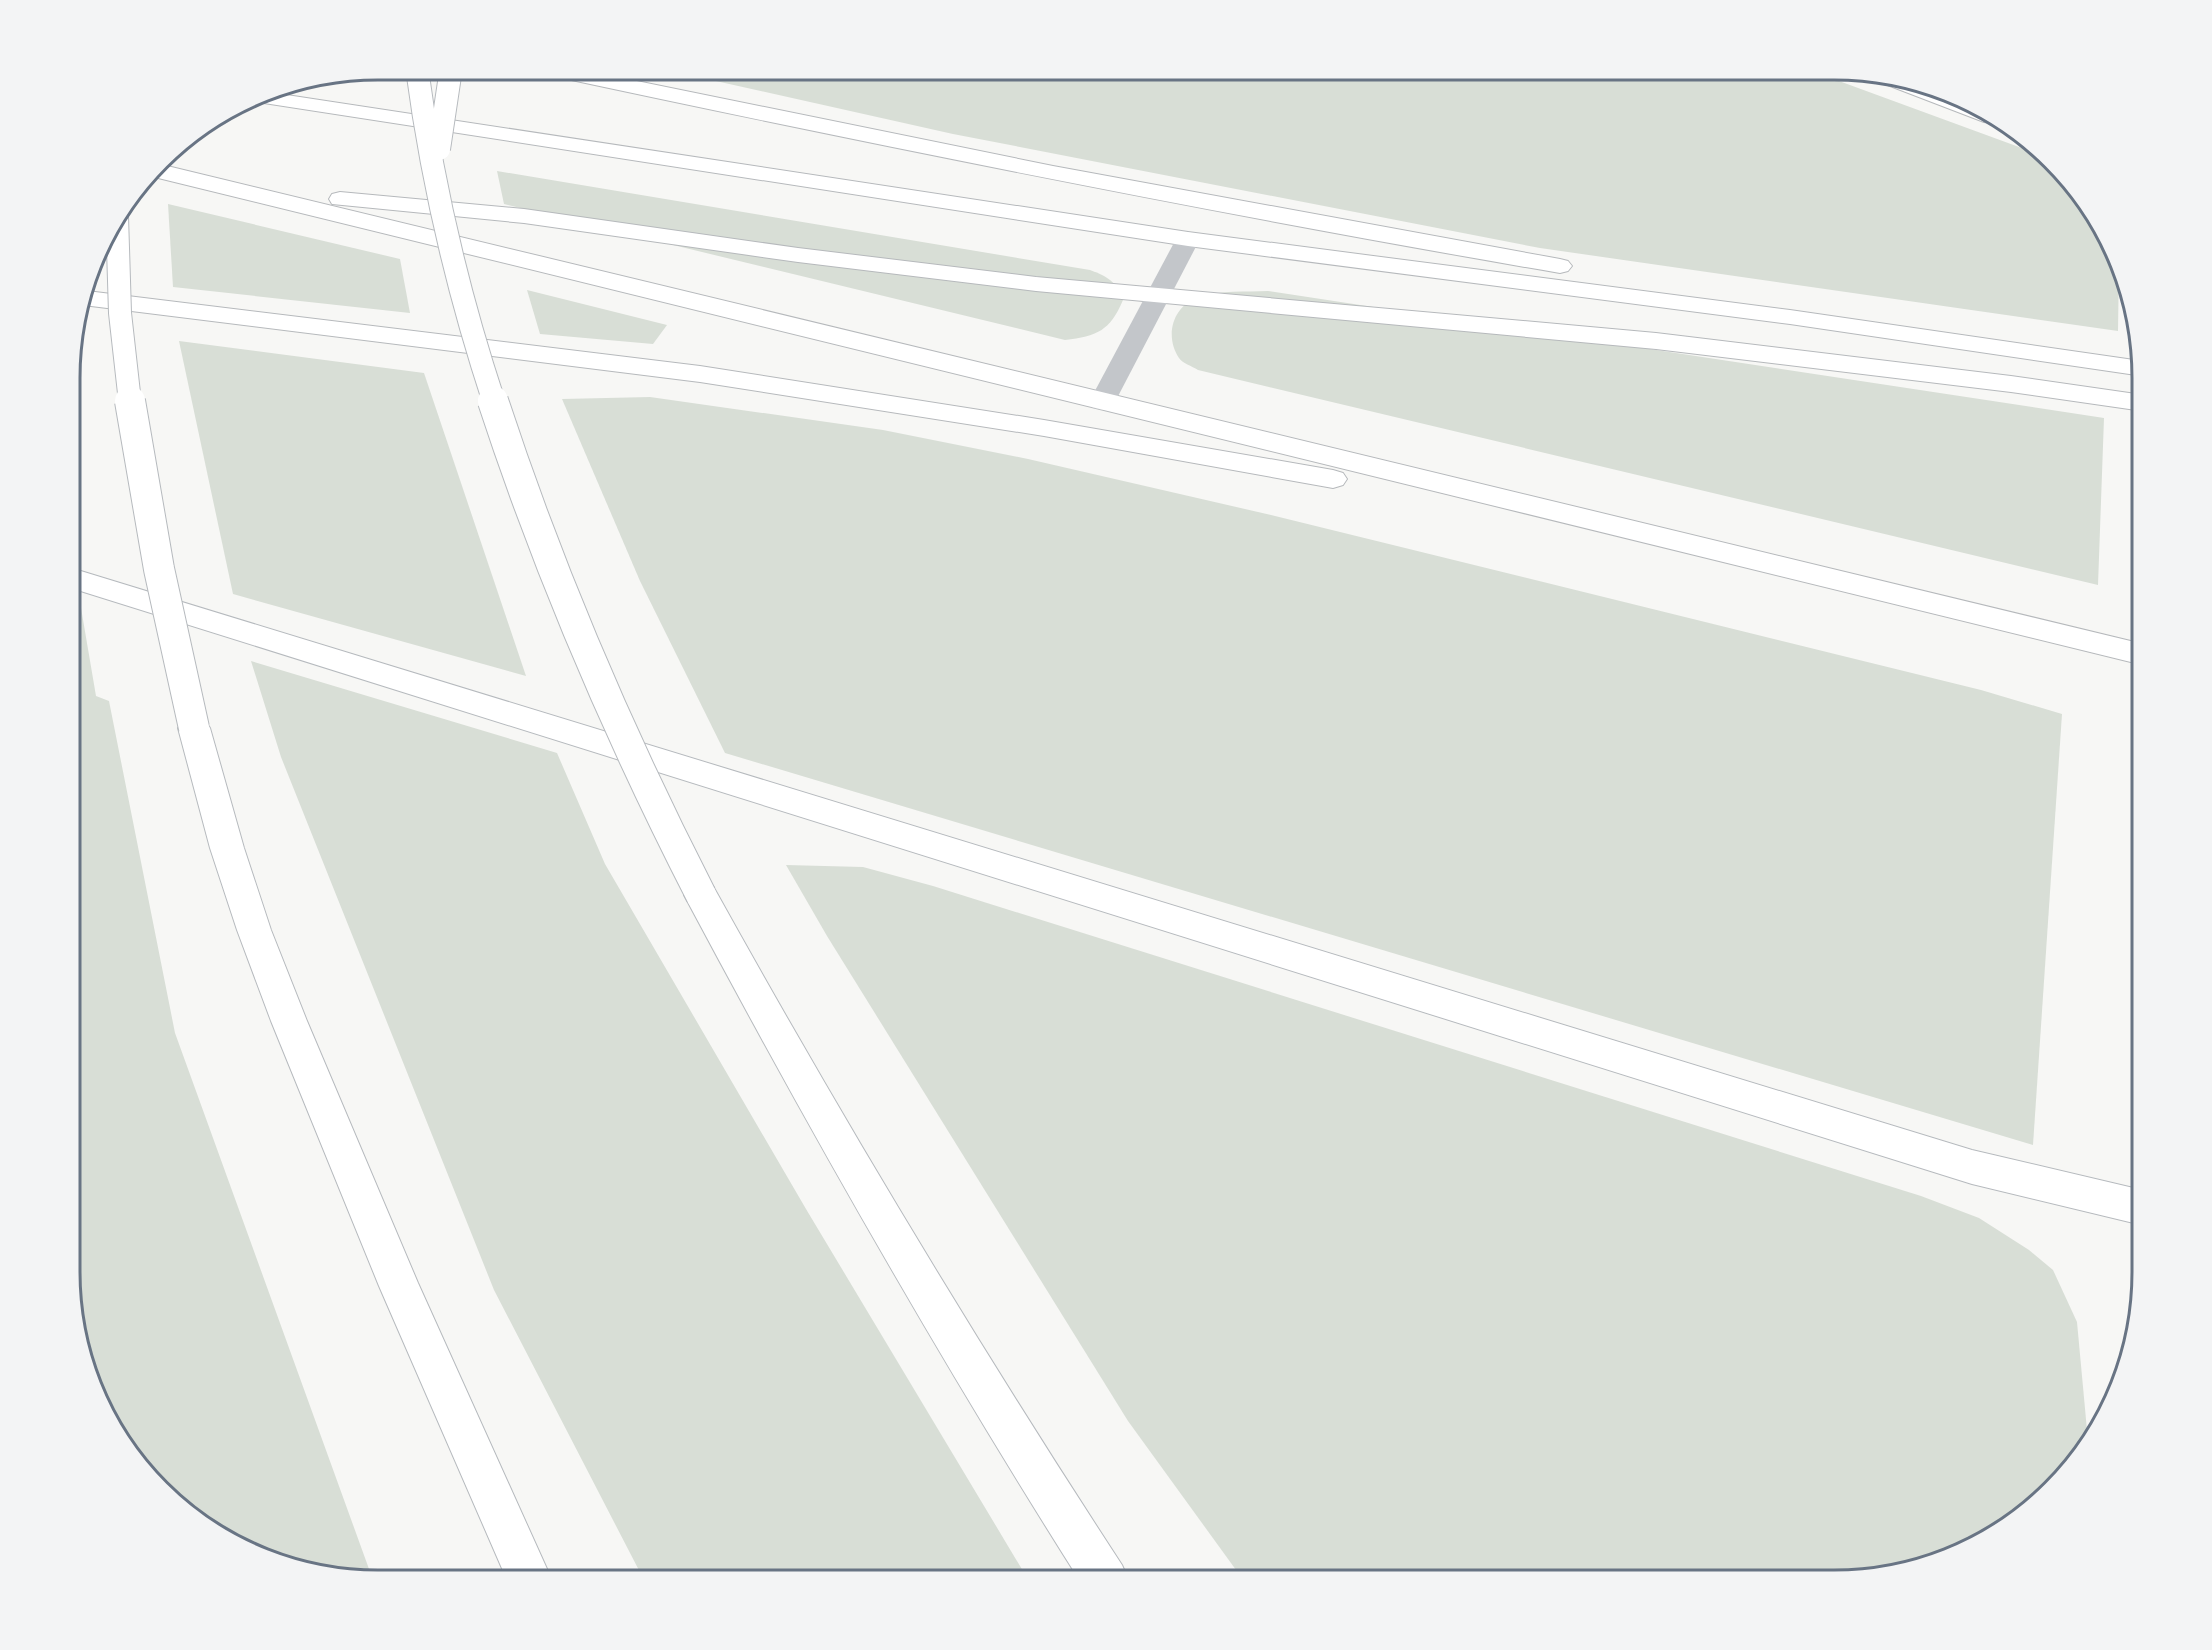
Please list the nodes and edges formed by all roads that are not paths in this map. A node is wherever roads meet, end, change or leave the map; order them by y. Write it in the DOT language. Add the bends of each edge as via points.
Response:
graph roads {
  1 [pos="419,80"];
  2 [pos="449,80"];
  3 [pos="600,80"];
  4 [pos="272,99"];
  5 [pos="162,172"];
  6 [pos="436,183"];
  7 [pos="225,188"];
  8 [pos="117,232"];
  9 [pos="1188,239"];
  10 [pos="1158,295"];
  11 [pos="91,299"];
  12 [pos="1790,317"];
  13 [pos="2132,368"];
  14 [pos="2132,401"];
  15 [pos="1102,402"];
  16 [pos="1832,579"];
  17 [pos="80,581"];
  18 [pos="2132,652"];
  19 [pos="2132,1206"];
  20 [pos="526,1570"];
  21 [pos="1099,1570"];
  1 -- 6 [label="main road, bridge"];
  2 -- 6 [label="main road, bridge"];
  3 -- 12 [label="main road" via="802,124 1289,219 1672,283"];
  4 -- 9 [label="main road"];
  5 -- 7 [label="main road"];
  6 -- 21 [label="main road, bridge" via="472,334 510,455 608,705 658,814 880,1218"];
  7 -- 10 [label="main road" via="524,216 810,257"];
  7 -- 15 [label="main road"];
  8 -- 20 [label="main road, bridge" via="119,301 130,407 168,622 227,848 285,1011 399,1286"];
  9 -- 10 [label="lane"];
  9 -- 12 [label="main road"];
  10 -- 14 [label="main road" via="1656,342"];
  10 -- 15 [label="lane"];
  11 -- 16 [label="main road" via="572,357 933,410 1396,491"];
  12 -- 13 [label="main road"];
  15 -- 16 [label="main road"];
  16 -- 18 [label="main road"];
  17 -- 19 [label="main road" via="1972,1167"];
}
